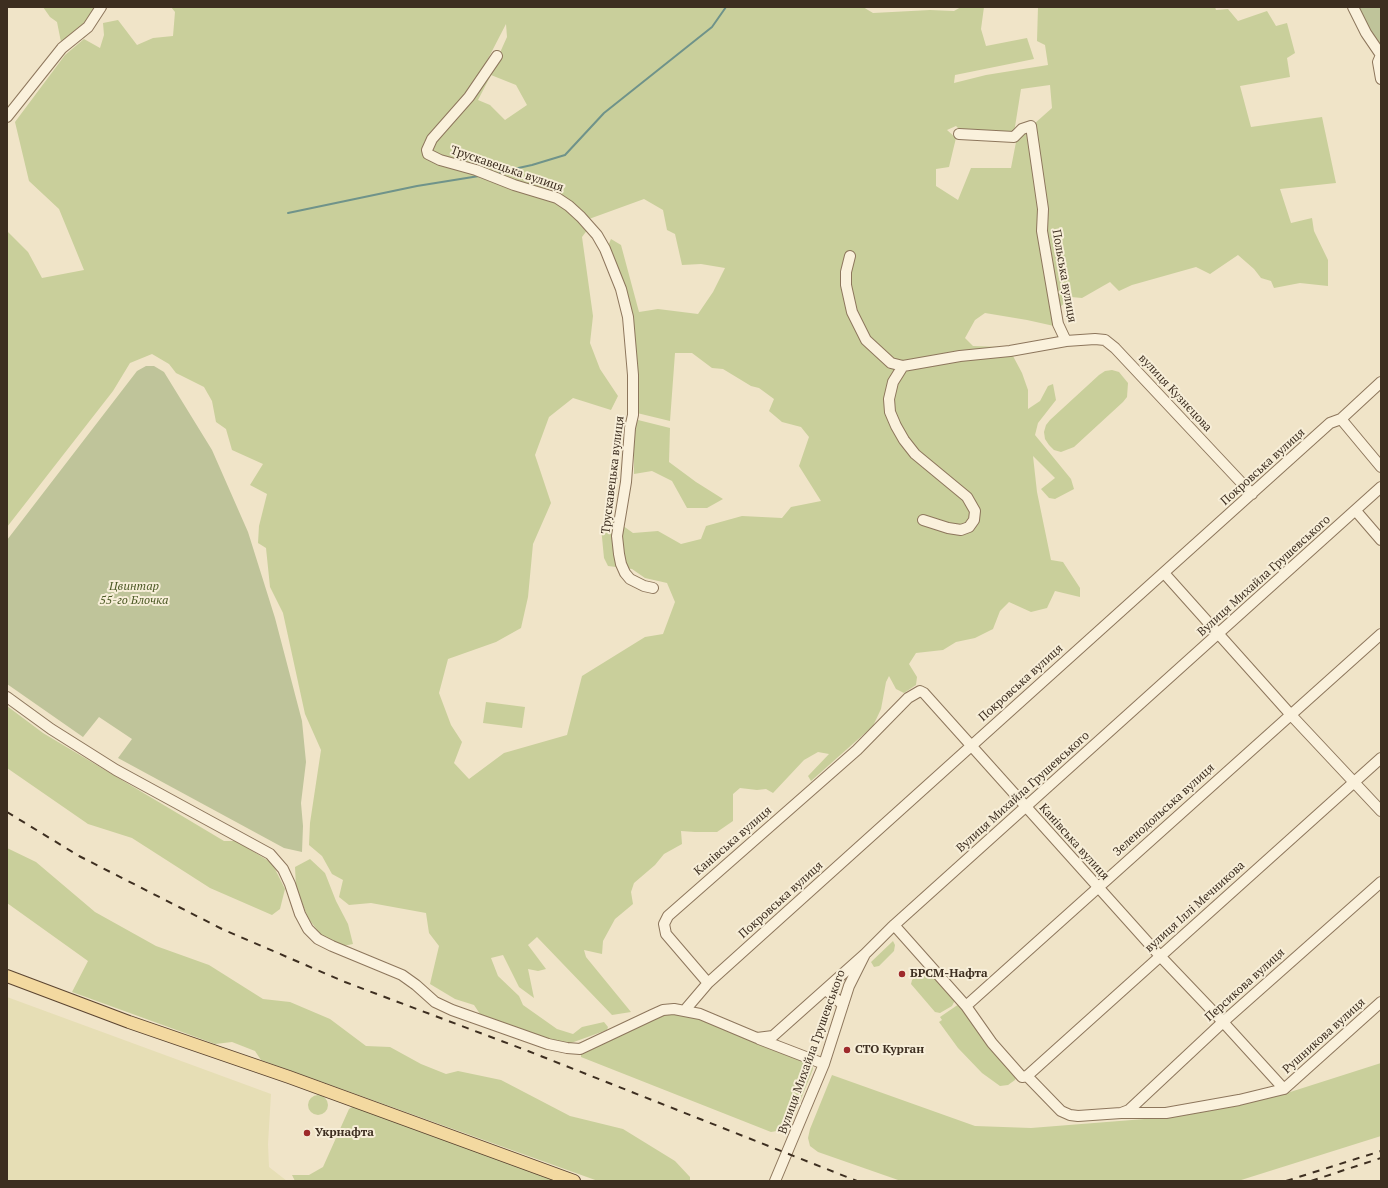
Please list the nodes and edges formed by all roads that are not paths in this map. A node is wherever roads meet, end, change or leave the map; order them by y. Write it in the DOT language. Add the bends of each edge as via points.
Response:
graph roads {
  1 [pos="101,7"];
  2 [pos="1353,7"];
  3 [pos="1381,55"];
  4 [pos="497,56"];
  5 [pos="1381,78"];
  6 [pos="7,117"];
  7 [pos="959,134"];
  8 [pos="850,256"];
  9 [pos="1066,341"];
  10 [pos="903,366"];
  11 [pos="1381,382"];
  12 [pos="1341,419"];
  13 [pos="1381,467"];
  14 [pos="1381,488"];
  15 [pos="1252,494"];
  16 [pos="1356,511"];
  17 [pos="923,520"];
  18 [pos="1381,540"];
  19 [pos="1164,573"];
  20 [pos="653,588"];
  21 [pos="1219,634"];
  22 [pos="1381,634"];
  23 [pos="7,698"];
  24 [pos="1291,715"];
  25 [pos="971,747"];
  26 [pos="1381,758"];
  27 [pos="1354,782"];
  28 [pos="1025,808"];
  29 [pos="1381,811"];
  30 [pos="1381,882"];
  31 [pos="1098,887"];
  32 [pos="894,925"];
  33 [pos="865,954"];
  34 [pos="1160,956"];
  35 [pos="7,976"];
  36 [pos="708,984"];
  37 [pos="826,990"];
  38 [pos="1381,1002"];
  39 [pos="842,1004"];
  40 [pos="966,1006"];
  41 [pos="685,1010"];
  42 [pos="1223,1022"];
  43 [pos="758,1038"];
  44 [pos="824,1064"];
  45 [pos="1027,1076"];
  46 [pos="1284,1089"];
  47 [pos="1125,1111"];
  48 [pos="574,1181"];
  49 [pos="775,1181"];
  1 -- 6 [label="street" via="88,27 62,48"];
  2 -- 3 [label="street"];
  3 -- 5 [label="street" via="1378,62"];
  4 -- 20 [label="street, Трускавецька вулиця" via="470,97 432,139 428,154 557,198 581,217 605,249 621,289 628,317 633,375 633,415 617,536 619,554 625,573 630,579"];
  7 -- 9 [label="street, Польська вулиця" via="1014,137 1022,129 1031,126 1043,209 1042,231 1058,324"];
  8 -- 10 [label="street" via="846,285 858,327 879,354 891,363"];
  9 -- 10 [label="street, Польська вулиця"];
  9 -- 15 [label="street, вулиця Кузнєцова" via="1105,340 1115,348"];
  10 -- 17 [label="street" via="893,382 889,399 890,412 896,426 915,454 968,497 975,511 974,520 969,527 961,530"];
  11 -- 12 [label="street, Покровська вулиця"];
  12 -- 13 [label="street"];
  12 -- 15 [label="street, Покровська вулиця" via="1330,424"];
  14 -- 16 [label="street, Вулиця Михайла Грушевського"];
  15 -- 19 [label="street, Покровська вулиця"];
  16 -- 18 [label="street"];
  16 -- 21 [label="street, Вулиця Михайла Грушевського"];
  19 -- 21 [label="street"];
  19 -- 25 [label="street, Покровська вулиця"];
  21 -- 24 [label="street"];
  21 -- 28 [label="street, Вулиця Михайла Грушевського"];
  22 -- 24 [label="street, Зеленодольська вулиця"];
  23 -- 41 [label="street" via="116,770 270,854 283,869 300,914 318,939 402,975 436,1002 452,1010 548,1044 580,1048 663,1010"];
  24 -- 27 [label="street"];
  24 -- 31 [label="street, Зеленодольська вулиця"];
  25 -- 28 [label="street, Канівська вулиця"];
  25 -- 36 [label="street, Покровська вулиця"];
  25 -- 36 [label="street, Канівська вулиця" via="924,693 916,692 900,705 857,750 672,912 664,924 666,934"];
  26 -- 27 [label="street, вулиця Іллі Мечникова"];
  27 -- 29 [label="street"];
  27 -- 34 [label="street, вулиця Іллі Мечникова"];
  28 -- 31 [label="street, Канівська вулиця"];
  28 -- 32 [label="street, Вулиця Михайла Грушевського"];
  30 -- 42 [label="street, Персикова вулиця"];
  31 -- 34 [label="street, Канівська вулиця"];
  31 -- 40 [label="street, Зеленодольська вулиця"];
  32 -- 33 [label="street, Вулиця Михайла Грушевського"];
  32 -- 40 [label="street"];
  33 -- 37 [label="street"];
  33 -- 39 [label="street, Вулиця Михайла Грушевського"];
  34 -- 42 [label="street, Канівська вулиця"];
  34 -- 45 [label="street, вулиця Іллі Мечникова"];
  35 -- 48 [label="main road" via="128,1022 304,1082"];
  36 -- 41 [label="street, Покровська вулиця"];
  37 -- 39 [label="street"];
  37 -- 43 [label="street" via="773,1036"];
  38 -- 46 [label="street, Рушникова вулиця"];
  39 -- 44 [label="street, Вулиця Михайла Грушевського"];
  40 -- 45 [label="street" via="992,1043 1022,1077"];
  41 -- 43 [label="street"];
  42 -- 46 [label="street, Канівська вулиця"];
  42 -- 47 [label="street, Персикова вулиця"];
  43 -- 44 [label="street"];
  44 -- 49 [label="street, Вулиця Михайла Грушевського"];
  45 -- 47 [label="street" via="1061,1112 1070,1115"];
  46 -- 47 [label="street" via="1166,1113"];
}
